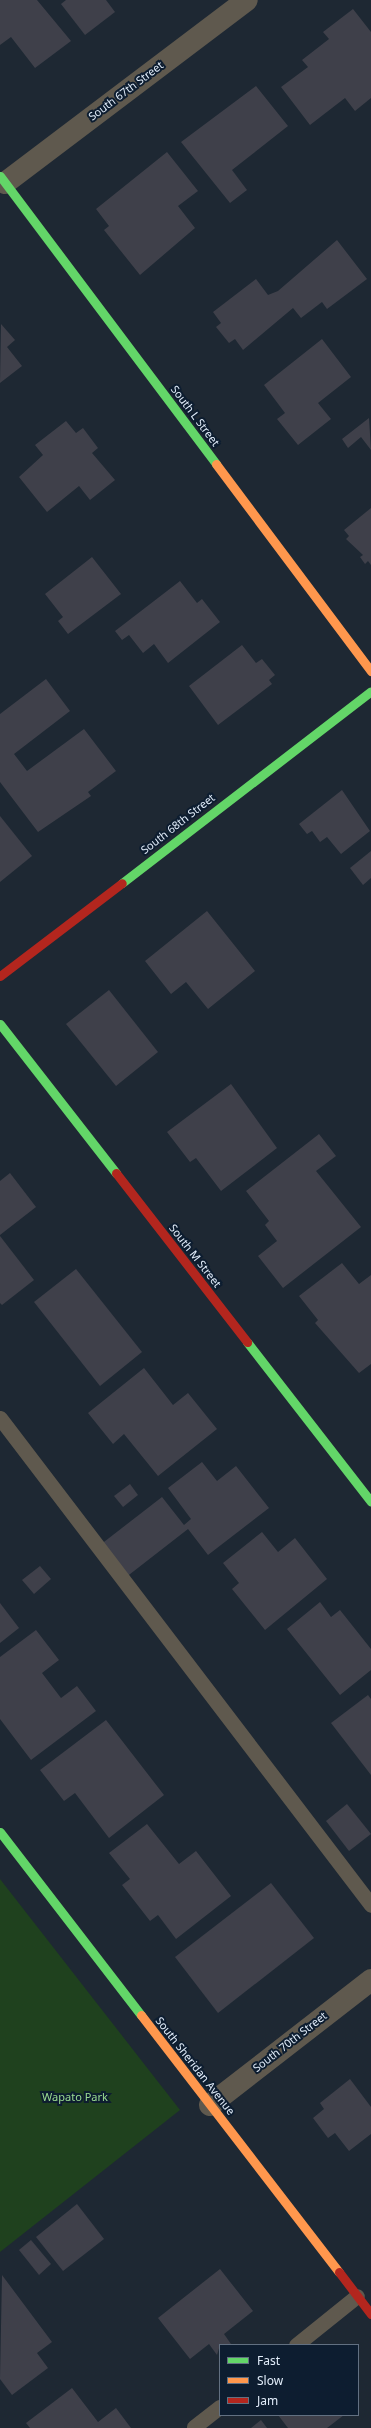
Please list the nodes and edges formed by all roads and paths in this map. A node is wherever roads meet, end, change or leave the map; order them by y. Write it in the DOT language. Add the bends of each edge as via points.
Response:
graph roads {
  1 [pos="248,0"];
  2 [pos="3,179"];
  3 [pos="371,671"];
  4 [pos="371,691"];
  5 [pos="0,976"];
  6 [pos="0,1024"];
  7 [pos="0,1418"];
  8 [pos="371,1502"];
  9 [pos="0,1832"];
  10 [pos="371,1905"];
  11 [pos="371,1980"];
  12 [pos="210,2105"];
  13 [pos="357,2296"];
  14 [pos="371,2314"];
  15 [pos="297,2344"];
  16 [pos="219,2407"];
  17 [pos="194,2427"];
  1 -- 2 [label="street, South 67th Street"];
  2 -- 3 [label="street, South L Street"];
  4 -- 5 [label="street, South 68th Street"];
  6 -- 8 [label="street, South M Street"];
  7 -- 10 [label="lane"];
  9 -- 12 [label="street, South Sheridan Avenue"];
  11 -- 12 [label="street, South 70th Street"];
  12 -- 13 [label="street, South Sheridan Avenue"];
  13 -- 14 [label="street, South Sheridan Avenue"];
  13 -- 15 [label="lane"];
  16 -- 17 [label="lane"];
}
